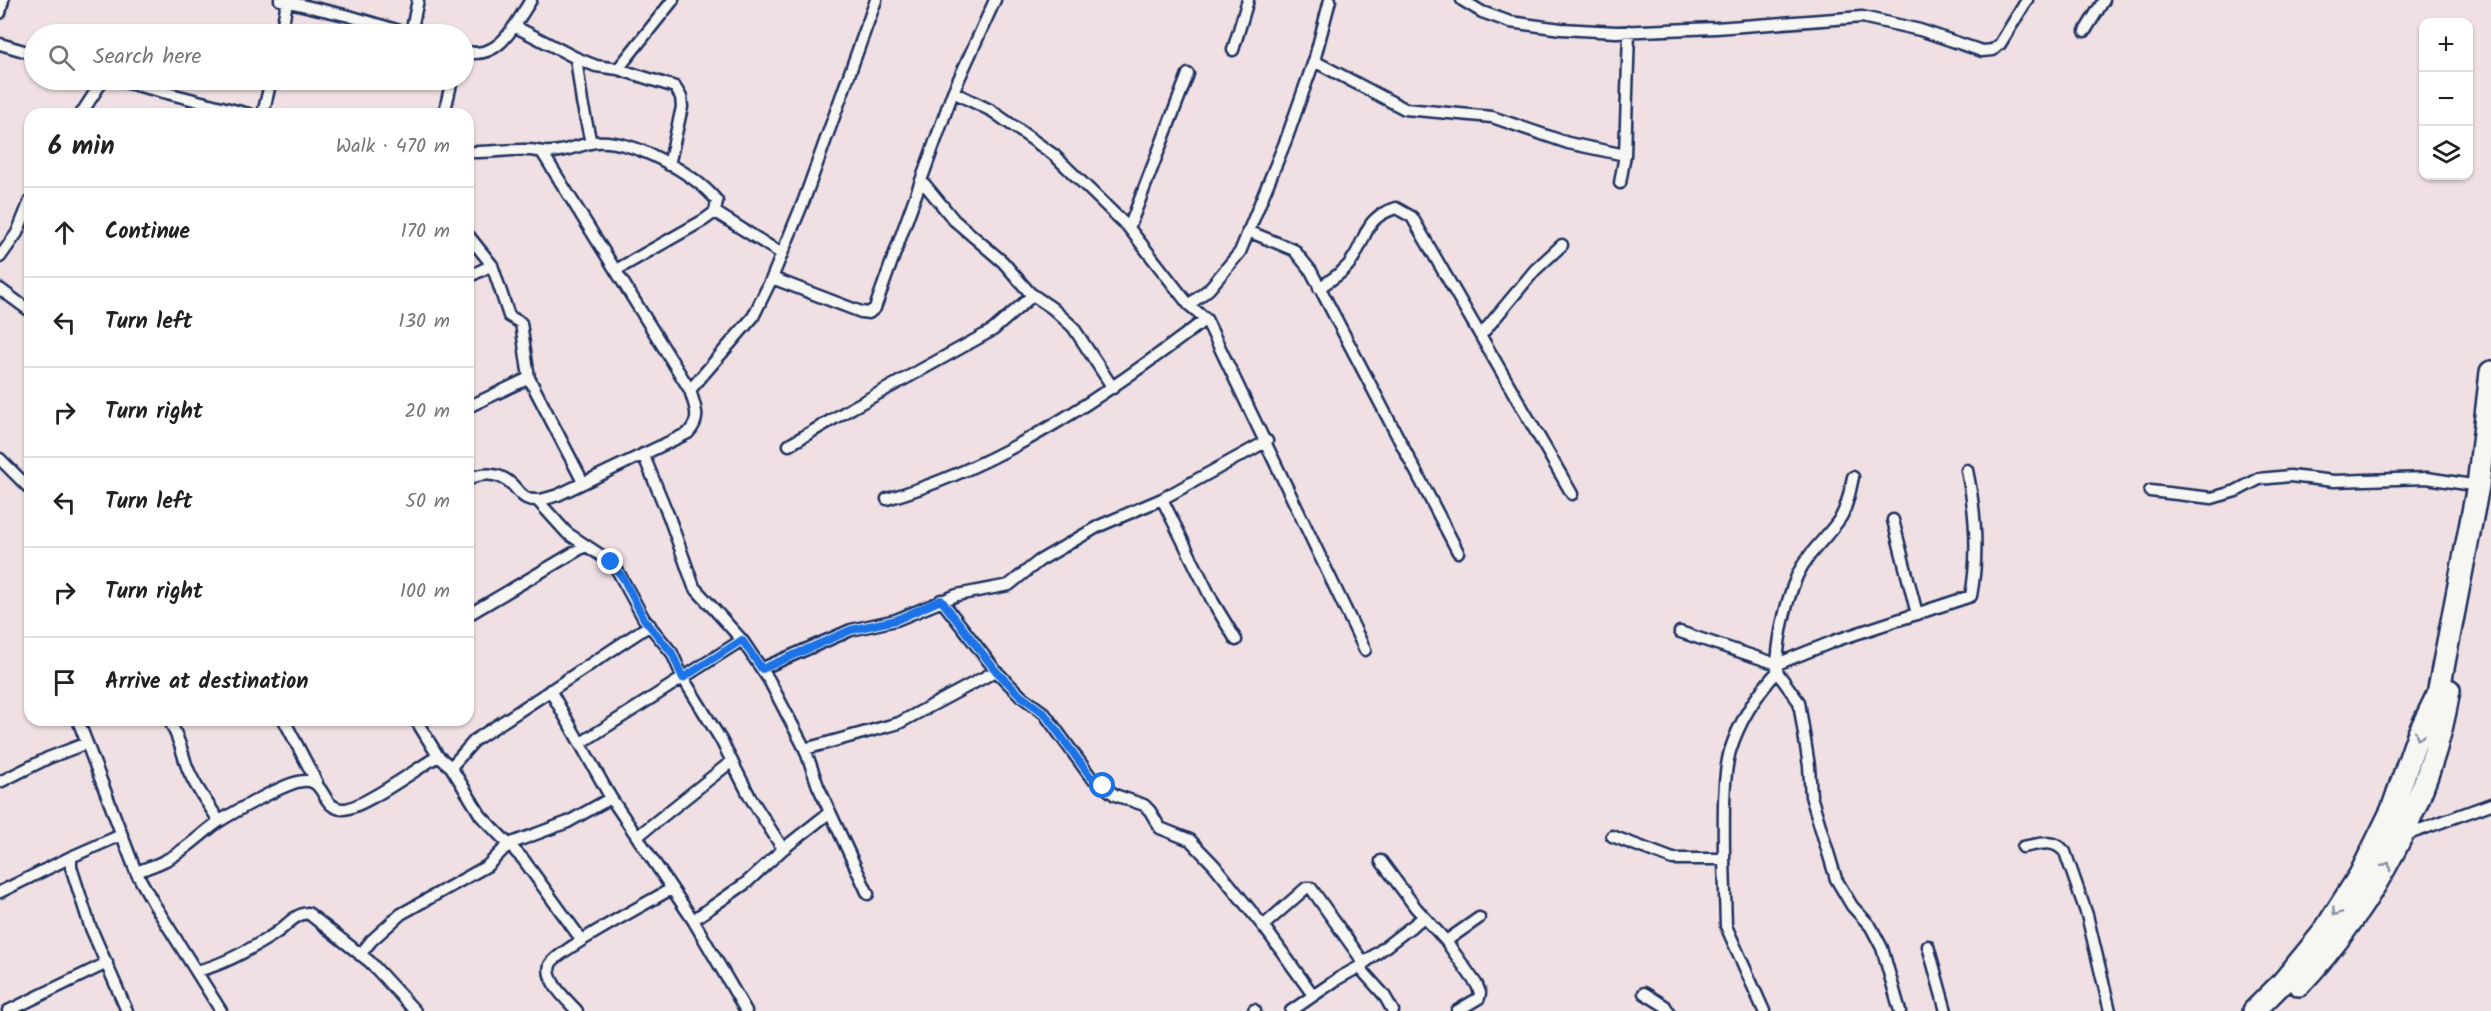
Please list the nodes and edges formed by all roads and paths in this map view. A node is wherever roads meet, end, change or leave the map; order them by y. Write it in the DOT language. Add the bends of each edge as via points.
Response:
graph roads {
  1 [pos="3,0"];
  2 [pos="418,0"];
  3 [pos="531,0"];
  4 [pos="673,0"];
  5 [pos="876,0"];
  6 [pos="995,0"];
  7 [pos="1248,0"];
  8 [pos="1330,0"];
  9 [pos="1462,0"];
  10 [pos="2027,0"];
  11 [pos="2104,0"];
  12 [pos="283,1"];
  13 [pos="0,13"];
  14 [pos="281,24"];
  15 [pos="376,24"];
  16 [pos="412,24"];
  17 [pos="514,26"];
  18 [pos="1629,31"];
  19 [pos="2085,31"];
  20 [pos="0,44"];
  21 [pos="1233,50"];
  22 [pos="24,51"];
  23 [pos="474,52"];
  24 [pos="576,58"];
  25 [pos="1314,61"];
  26 [pos="618,69"];
  27 [pos="1188,74"];
  28 [pos="97,90"];
  29 [pos="155,90"];
  30 [pos="269,90"];
  31 [pos="450,90"];
  32 [pos="953,92"];
  33 [pos="85,108"];
  34 [pos="226,108"];
  35 [pos="265,108"];
  36 [pos="445,108"];
  37 [pos="591,143"];
  38 [pos="474,152"];
  39 [pos="542,152"];
  40 [pos="1625,155"];
  41 [pos="669,165"];
  42 [pos="922,181"];
  43 [pos="1620,183"];
  44 [pos="715,212"];
  45 [pos="24,214"];
  46 [pos="1129,228"];
  47 [pos="1248,231"];
  48 [pos="474,242"];
  49 [pos="1562,246"];
  50 [pos="782,254"];
  51 [pos="0,257"];
  52 [pos="492,265"];
  53 [pos="615,270"];
  54 [pos="474,274"];
  55 [pos="772,278"];
  56 [pos="1319,288"];
  57 [pos="0,289"];
  58 [pos="1034,295"];
  59 [pos="1189,305"];
  60 [pos="24,307"];
  61 [pos="1206,319"];
  62 [pos="1481,335"];
  63 [pos="2491,372"];
  64 [pos="529,378"];
  65 [pos="1113,388"];
  66 [pos="690,390"];
  67 [pos="474,404"];
  68 [pos="2491,435"];
  69 [pos="1267,441"];
  70 [pos="789,445"];
  71 [pos="643,454"];
  72 [pos="0,459"];
  73 [pos="1967,470"];
  74 [pos="474,477"];
  75 [pos="1853,477"];
  76 [pos="583,482"];
  77 [pos="24,483"];
  78 [pos="2478,486"];
  79 [pos="2150,491"];
  80 [pos="1572,494"];
  81 [pos="887,499"];
  82 [pos="1162,499"];
  83 [pos="537,501"];
  84 [pos="1893,520"];
  85 [pos="585,546"];
  86 [pos="1458,552"];
  87 [pos="941,600"];
  88 [pos="474,611"];
  89 [pos="1917,614"];
  90 [pos="650,625"];
  91 [pos="1680,632"];
  92 [pos="742,640"];
  93 [pos="1236,640"];
  94 [pos="1365,650"];
  95 [pos="1777,668"];
  96 [pos="762,669"];
  97 [pos="996,671"];
  98 [pos="683,678"];
  99 [pos="550,690"];
  100 [pos="80,726"];
  101 [pos="172,726"];
  102 [pos="287,726"];
  103 [pos="420,726"];
  104 [pos="87,743"];
  105 [pos="581,743"];
  106 [pos="805,749"];
  107 [pos="438,756"];
  108 [pos="732,761"];
  109 [pos="451,767"];
  110 [pos="0,782"];
  111 [pos="317,783"];
  112 [pos="612,798"];
  113 [pos="2491,804"];
  114 [pos="830,812"];
  115 [pos="219,821"];
  116 [pos="122,835"];
  117 [pos="638,836"];
  118 [pos="1611,836"];
  119 [pos="2400,837"];
  120 [pos="509,844"];
  121 [pos="2023,847"];
  122 [pos="783,849"];
  123 [pos="71,857"];
  124 [pos="1724,859"];
  125 [pos="1381,861"];
  126 [pos="136,872"];
  127 [pos="671,889"];
  128 [pos="0,892"];
  129 [pos="868,894"];
  130 [pos="1424,917"];
  131 [pos="1479,918"];
  132 [pos="693,920"];
  133 [pos="1263,926"];
  134 [pos="581,939"];
  135 [pos="1446,941"];
  136 [pos="1928,946"];
  137 [pos="360,955"];
  138 [pos="107,963"];
  139 [pos="1361,965"];
  140 [pos="196,970"];
  141 [pos="1644,993"];
  142 [pos="1313,995"];
  143 [pos="1762,1010"];
  144 [pos="8,1011"];
  145 [pos="127,1011"];
  146 [pos="221,1011"];
  147 [pos="415,1011"];
  148 [pos="577,1011"];
  149 [pos="746,1011"];
  150 [pos="1291,1011"];
  151 [pos="1393,1011"];
  152 [pos="1457,1011"];
  153 [pos="1668,1011"];
  154 [pos="1900,1011"];
  155 [pos="1946,1011"];
  156 [pos="2110,1011"];
  157 [pos="2254,1011"];
  158 [pos="2274,1011"];
  1 -- 13 [label="street"];
  2 -- 16 [label="street"];
  3 -- 17 [label="street"];
  4 -- 26 [label="street"];
  5 -- 50 [label="street"];
  6 -- 32 [label="street"];
  7 -- 21 [label="street"];
  8 -- 25 [label="street"];
  9 -- 18 [label="street" via="1510,22 1561,29"];
  10 -- 18 [label="street" via="2000,44 1993,50 1982,51 1920,30 1862,17"];
  11 -- 19 [label="street"];
  12 -- 14 [label="street"];
  12 -- 15 [label="street"];
  17 -- 23 [label="street" via="494,48"];
  17 -- 24 [label="street"];
  18 -- 40 [label="street"];
  20 -- 22 [label="street"];
  24 -- 26 [label="street"];
  24 -- 37 [label="street"];
  25 -- 40 [label="street" via="1405,109 1492,117 1568,143"];
  25 -- 47 [label="street"];
  26 -- 41 [label="street" via="668,83 679,91 682,107"];
  27 -- 46 [label="street"];
  28 -- 33 [label="street"];
  29 -- 34 [label="street"];
  30 -- 35 [label="street"];
  31 -- 36 [label="street"];
  32 -- 42 [label="street"];
  32 -- 46 [label="street" via="992,111 1053,155"];
  37 -- 39 [label="street"];
  37 -- 41 [label="street" via="620,144 652,154"];
  38 -- 39 [label="street"];
  39 -- 53 [label="street"];
  40 -- 43 [label="street"];
  41 -- 44 [label="street" via="710,192 717,201"];
  42 -- 55 [label="street" via="881,297 869,314"];
  42 -- 58 [label="street" via="954,220"];
  44 -- 50 [label="street"];
  44 -- 53 [label="street"];
  45 -- 51 [label="street"];
  46 -- 59 [label="street"];
  47 -- 56 [label="street" via="1294,250"];
  47 -- 59 [label="street" via="1228,269"];
  48 -- 52 [label="street"];
  49 -- 62 [label="street" via="1535,270"];
  50 -- 55 [label="street"];
  52 -- 54 [label="street"];
  52 -- 64 [label="street" via="508,316 521,323"];
  53 -- 66 [label="street"];
  55 -- 66 [label="street" via="753,317"];
  56 -- 62 [label="street" via="1352,261 1374,219 1396,208 1412,217"];
  56 -- 86 [label="street"];
  57 -- 60 [label="street"];
  58 -- 65 [label="street" via="1073,327"];
  58 -- 70 [label="street" via="993,330"];
  59 -- 61 [label="street"];
  61 -- 65 [label="street"];
  61 -- 69 [label="street"];
  62 -- 80 [label="street"];
  63 -- 78 [label="highway"];
  64 -- 67 [label="street"];
  64 -- 76 [label="street"];
  65 -- 81 [label="street" via="994,458"];
  66 -- 71 [label="street" via="696,425 688,433"];
  68 -- 119 [label="highway" via="2448,695 2428,766"];
  69 -- 82 [label="street"];
  69 -- 94 [label="street"];
  71 -- 76 [label="street"];
  71 -- 92 [label="street" via="694,587"];
  72 -- 77 [label="street"];
  73 -- 89 [label="street" via="1976,514 1976,580 1971,596"];
  74 -- 83 [label="street" via="494,474 508,481 525,498"];
  75 -- 95 [label="street" via="1840,519 1797,576 1785,616"];
  76 -- 83 [label="street"];
  78 -- 79 [label="street" via="2427,478 2334,481 2290,476 2259,479 2212,498"];
  78 -- 157 [label="highway, one-way" via="2439,693 2418,735 2392,810 2360,875 2323,933"];
  82 -- 87 [label="street" via="1063,546 1009,585"];
  82 -- 93 [label="street"];
  83 -- 85 [label="street"];
  84 -- 89 [label="street"];
  85 -- 88 [label="street"];
  85 -- 90 [label="street" via="616,568"];
  87 -- 96 [label="street" via="896,620 851,630"];
  87 -- 97 [label="street"];
  89 -- 95 [label="street" via="1837,640"];
  90 -- 98 [label="street" via="668,647"];
  90 -- 99 [label="street"];
  91 -- 95 [label="street"];
  92 -- 96 [label="street"];
  92 -- 98 [label="street"];
  95 -- 124 [label="street" via="1759,693 1729,753"];
  95 -- 154 [label="street" via="1799,702 1811,796 1836,879 1882,948"];
  96 -- 106 [label="street"];
  97 -- 106 [label="street" via="898,723"];
  97 -- 133 [label="street" via="1044,713 1090,776 1115,795 1144,805 1160,828 1194,844"];
  98 -- 105 [label="street"];
  98 -- 108 [label="street"];
  99 -- 105 [label="street"];
  99 -- 109 [label="street" via="475,740"];
  100 -- 104 [label="street"];
  101 -- 115 [label="street" via="193,780"];
  102 -- 111 [label="street"];
  103 -- 107 [label="street"];
  104 -- 110 [label="street"];
  104 -- 116 [label="street"];
  105 -- 112 [label="street"];
  106 -- 114 [label="street"];
  107 -- 109 [label="street"];
  107 -- 111 [label="street" via="350,808 333,805"];
  108 -- 117 [label="street"];
  108 -- 122 [label="street"];
  109 -- 120 [label="street" via="481,816"];
  111 -- 115 [label="street" via="293,783"];
  112 -- 117 [label="street"];
  112 -- 120 [label="street" via="568,822"];
  113 -- 119 [label="street"];
  114 -- 122 [label="street"];
  114 -- 129 [label="street"];
  115 -- 126 [label="street" via="168,860"];
  116 -- 123 [label="street"];
  116 -- 126 [label="street"];
  117 -- 127 [label="street"];
  118 -- 124 [label="street" via="1673,859"];
  158 -- 119 [label="highway, one-way" via="2353,920"];
  120 -- 134 [label="street"];
  120 -- 137 [label="street" via="487,866 401,914"];
  121 -- 156 [label="street" via="2048,842 2065,852 2087,915"];
  122 -- 132 [label="street" via="746,883"];
  123 -- 128 [label="street"];
  123 -- 138 [label="street" via="73,877"];
  124 -- 143 [label="street" via="1726,926"];
  125 -- 130 [label="street"];
  126 -- 140 [label="street"];
  127 -- 132 [label="street"];
  127 -- 134 [label="street"];
  130 -- 135 [label="street"];
  130 -- 139 [label="street"];
  131 -- 135 [label="street"];
  132 -- 149 [label="street"];
  133 -- 139 [label="street" via="1306,888 1311,888"];
  133 -- 142 [label="street"];
  134 -- 148 [label="street" via="550,965 554,984"];
  135 -- 152 [label="street" via="1480,993 1474,1002"];
  136 -- 155 [label="street"];
  137 -- 140 [label="street" via="319,919 301,913 274,935"];
  137 -- 147 [label="street"];
  138 -- 144 [label="street"];
  138 -- 145 [label="street"];
  139 -- 142 [label="street"];
  139 -- 151 [label="street"];
  140 -- 146 [label="street"];
  141 -- 153 [label="street"];
  142 -- 150 [label="street"];
}
